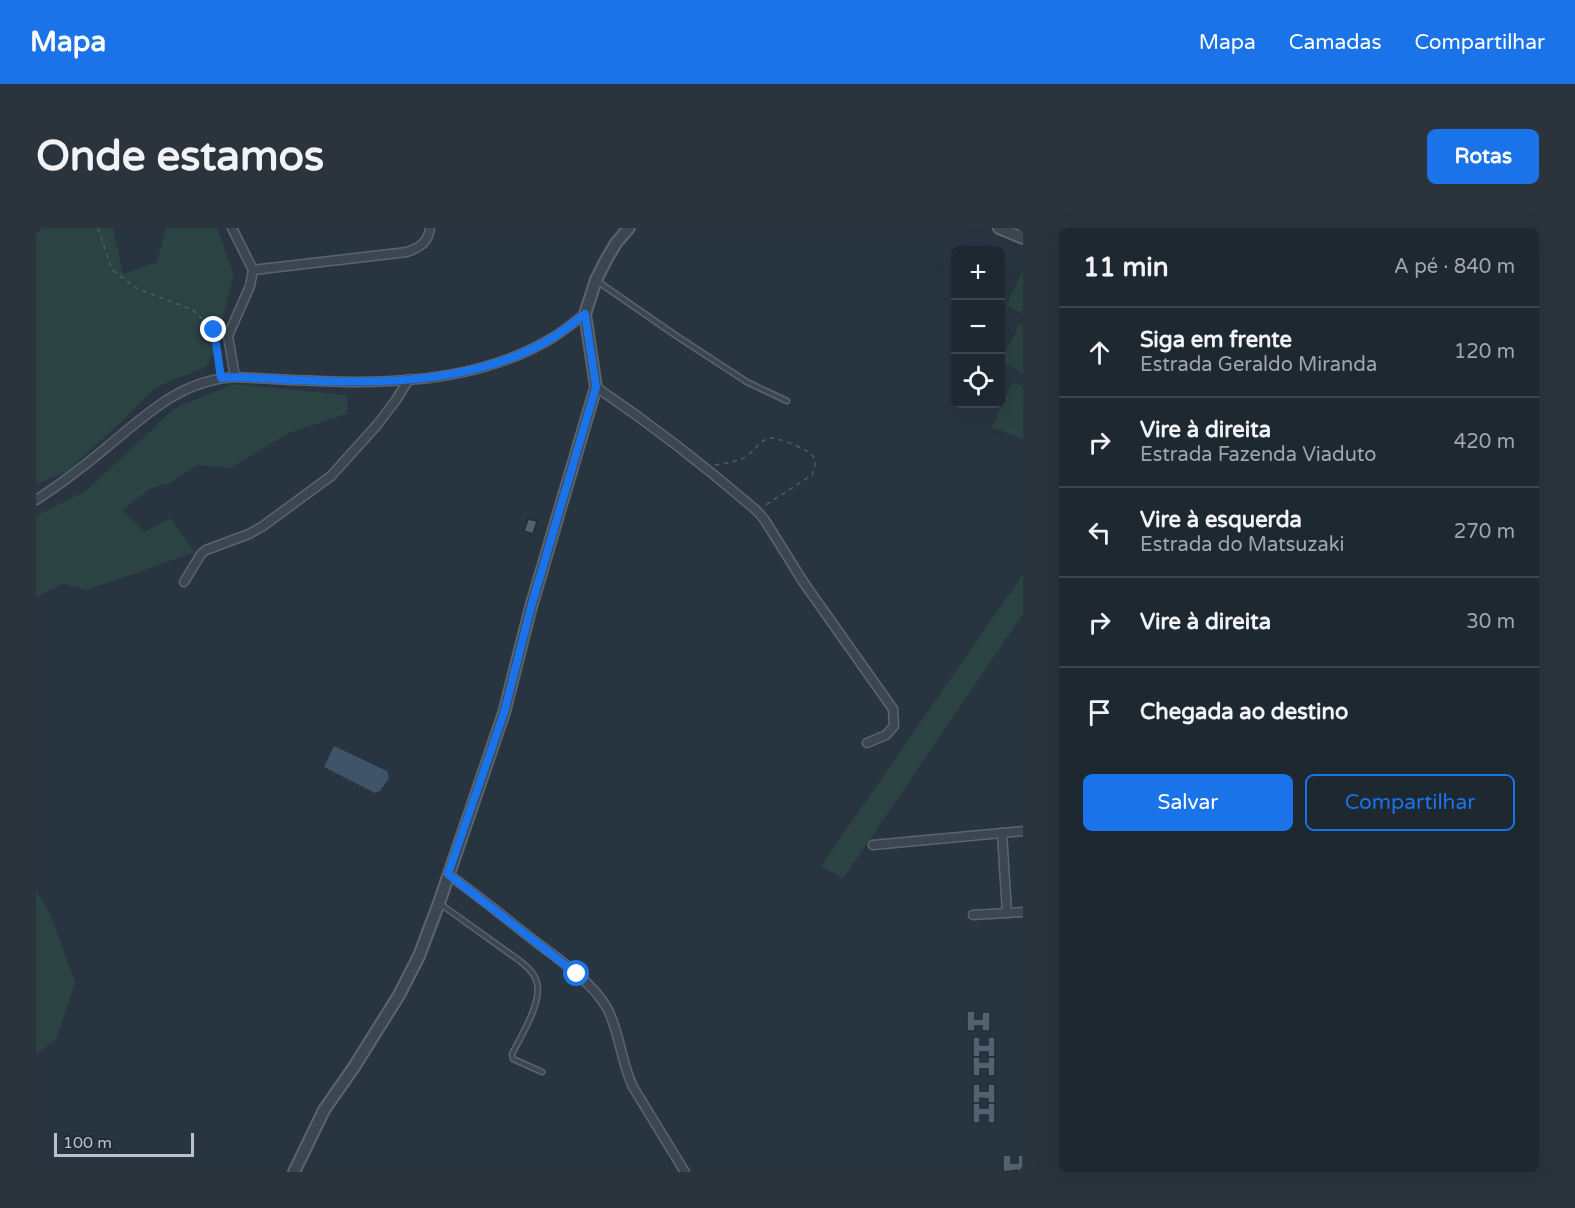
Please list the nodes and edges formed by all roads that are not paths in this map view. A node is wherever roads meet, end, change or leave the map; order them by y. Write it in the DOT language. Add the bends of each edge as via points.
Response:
graph roads {
  1 [pos="232,228"];
  2 [pos="430,228"];
  3 [pos="629,228"];
  4 [pos="999,228"];
  5 [pos="1011,230"];
  6 [pos="1023,238"];
  7 [pos="253,270"];
  8 [pos="596,280"];
  9 [pos="585,314"];
  10 [pos="235,377"];
  11 [pos="409,379"];
  12 [pos="596,387"];
  13 [pos="787,401"];
  14 [pos="36,500"];
  15 [pos="184,582"];
  16 [pos="867,743"];
  17 [pos="1023,831"];
  18 [pos="1002,833"];
  19 [pos="873,845"];
  20 [pos="448,874"];
  21 [pos="439,903"];
  22 [pos="1023,912"];
  23 [pos="1007,913"];
  24 [pos="973,915"];
  25 [pos="542,1072"];
  26 [pos="294,1172"];
  27 [pos="685,1172"];
  1 -- 7 [label="street"];
  2 -- 7 [label="street" via="425,243 407,252"];
  3 -- 8 [label="street"];
  4 -- 5 [label="street"];
  5 -- 6 [label="street"];
  7 -- 10 [label="street" via="228,336"];
  8 -- 9 [label="street"];
  8 -- 13 [label="lane" via="747,382"];
  9 -- 11 [label="street" via="521,354 462,373"];
  9 -- 12 [label="street"];
  10 -- 11 [label="street"];
  10 -- 14 [label="street" via="182,390"];
  11 -- 15 [label="street" via="377,425 331,476 263,526 206,550"];
  12 -- 16 [label="street" via="673,441 764,519 893,709 894,726 886,735"];
  12 -- 20 [label="street" via="504,713"];
  17 -- 18 [label="street"];
  18 -- 19 [label="street"];
  18 -- 23 [label="street"];
  20 -- 21 [label="street"];
  20 -- 27 [label="street" via="577,974 596,994 614,1026 627,1076"];
  21 -- 25 [label="lane" via="532,971 538,993 512,1054 513,1059"];
  21 -- 26 [label="street" via="399,995 324,1110"];
  22 -- 23 [label="street"];
  23 -- 24 [label="street"];
}
